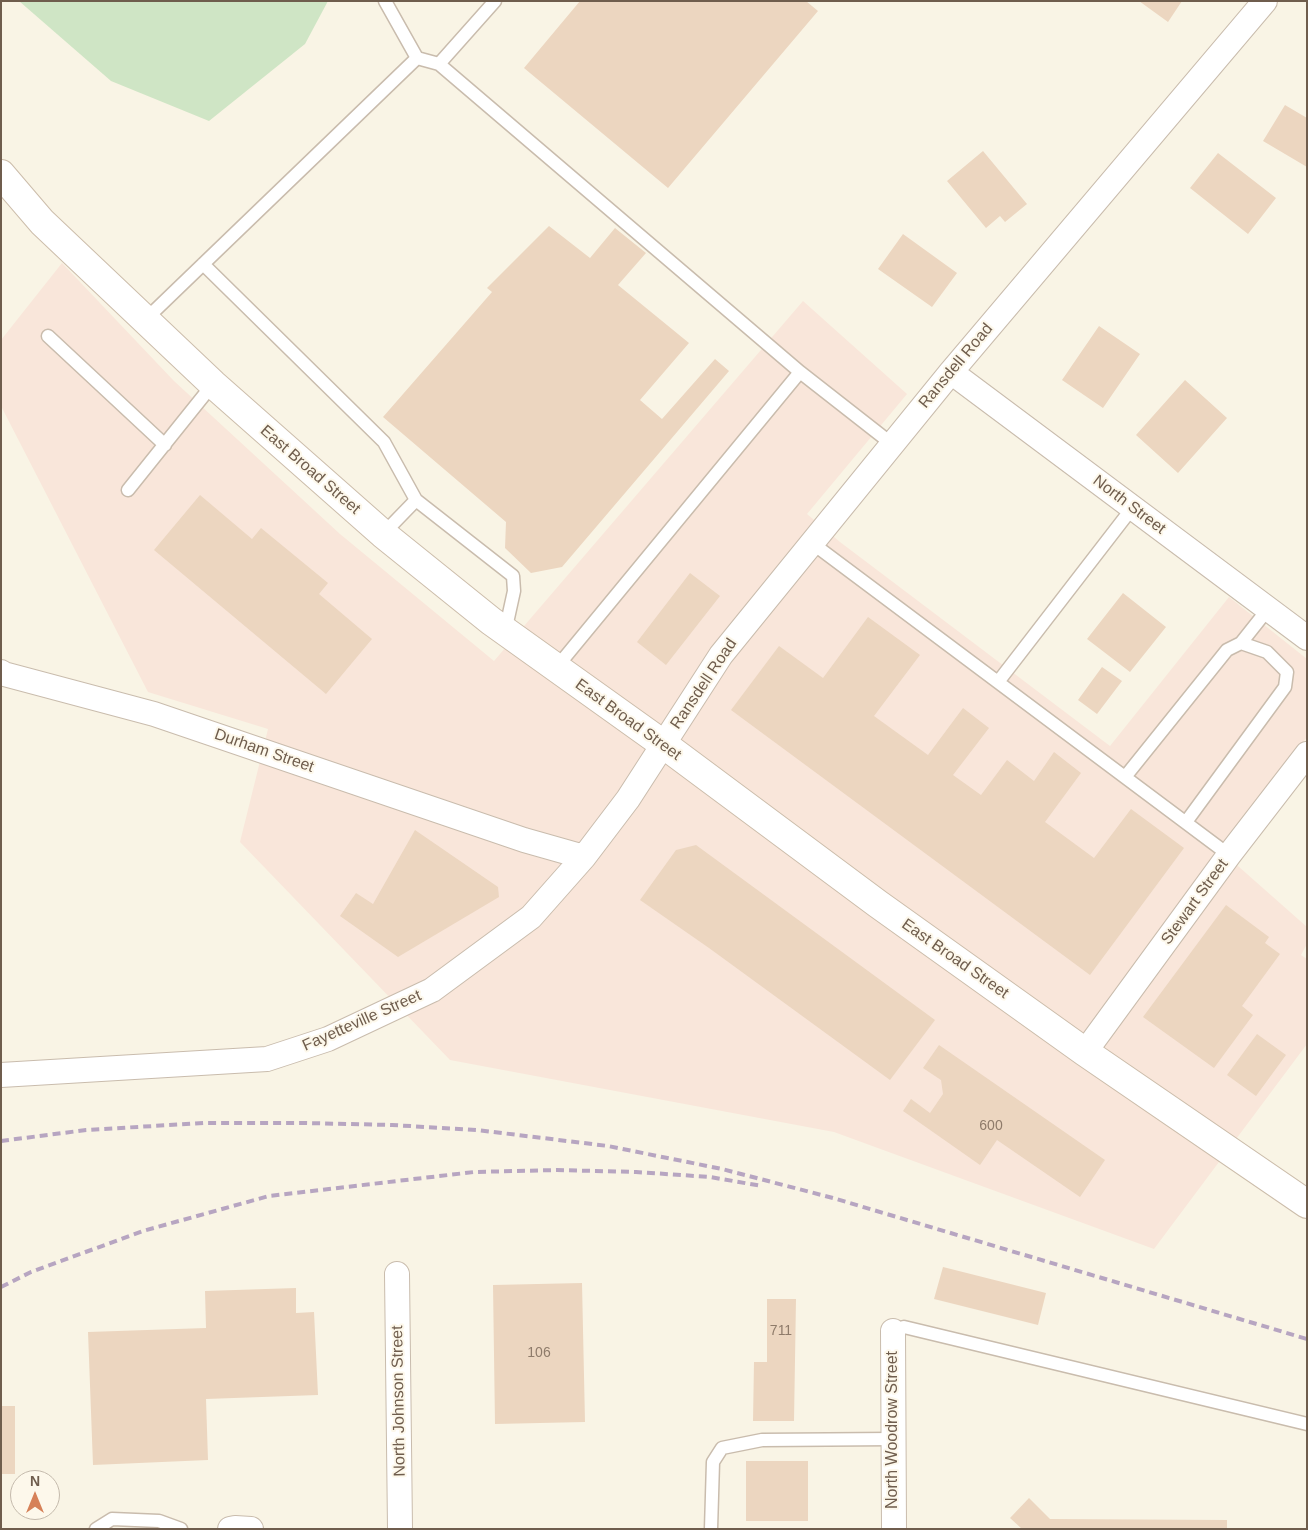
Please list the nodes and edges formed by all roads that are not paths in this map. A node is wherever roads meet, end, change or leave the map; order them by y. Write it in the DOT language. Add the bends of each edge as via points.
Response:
graph roads {
  1 [pos="385,1"];
  2 [pos="495,1"];
  3 [pos="1265,1"];
  4 [pos="417,58"];
  5 [pos="439,64"];
  6 [pos="1,174"];
  7 [pos="203,264"];
  8 [pos="145,320"];
  9 [pos="48,336"];
  10 [pos="800,372"];
  11 [pos="951,372"];
  12 [pos="213,384"];
  13 [pos="892,444"];
  14 [pos="165,445"];
  15 [pos="128,490"];
  16 [pos="416,500"];
  17 [pos="1133,508"];
  18 [pos="383,534"];
  19 [pos="812,543"];
  20 [pos="1268,610"];
  21 [pos="506,632"];
  22 [pos="1307,638"];
  23 [pos="1241,643"];
  24 [pos="556,668"];
  25 [pos="2,674"];
  26 [pos="998,682"];
  27 [pos="663,744"];
  28 [pos="1307,754"];
  29 [pos="1126,777"];
  30 [pos="1186,822"];
  31 [pos="1230,855"];
  32 [pos="584,858"];
  33 [pos="1086,1052"];
  34 [pos="1,1075"];
  35 [pos="1307,1204"];
  36 [pos="397,1274"];
  37 [pos="893,1331"];
  38 [pos="1307,1424"];
  39 [pos="894,1439"];
  40 [pos="96,1529"];
  41 [pos="181,1529"];
  42 [pos="400,1529"];
  43 [pos="711,1529"];
  44 [pos="894,1529"];
  1 -- 4 [label="lane"];
  2 -- 5 [label="lane"];
  3 -- 11 [label="street, Ransdell Road"];
  4 -- 5 [label="lane"];
  4 -- 7 [label="lane"];
  5 -- 10 [label="lane"];
  6 -- 8 [label="main road, East Broad Street" via="42,222"];
  7 -- 8 [label="lane"];
  7 -- 16 [label="lane" via="384,442"];
  8 -- 12 [label="main road, East Broad Street"];
  9 -- 14 [label="lane"];
  10 -- 13 [label="lane"];
  10 -- 24 [label="lane"];
  11 -- 13 [label="street, Ransdell Road"];
  11 -- 17 [label="street, North Street"];
  12 -- 14 [label="lane"];
  12 -- 18 [label="main road, East Broad Street"];
  13 -- 19 [label="street, Ransdell Road"];
  14 -- 15 [label="lane"];
  16 -- 18 [label="lane"];
  16 -- 21 [label="lane" via="513,576 514,591"];
  17 -- 20 [label="street, North Street"];
  17 -- 26 [label="lane"];
  18 -- 21 [label="main road, East Broad Street"];
  19 -- 26 [label="lane"];
  19 -- 27 [label="street, Ransdell Road" via="721,655"];
  20 -- 22 [label="street, North Street"];
  20 -- 23 [label="lane"];
  21 -- 24 [label="main road, East Broad Street"];
  23 -- 29 [label="lane" via="1227,650"];
  23 -- 30 [label="lane" via="1267,652 1287,672 1285,687"];
  24 -- 27 [label="main road, East Broad Street"];
  25 -- 32 [label="street, Durham Street" via="154,714"];
  26 -- 29 [label="lane"];
  27 -- 32 [label="street, Fayetteville Street" via="628,799"];
  27 -- 33 [label="main road, East Broad Street" via="878,904"];
  28 -- 31 [label="street, Stewart Street"];
  29 -- 30 [label="lane"];
  30 -- 31 [label="lane"];
  31 -- 33 [label="street, Stewart Street"];
  32 -- 34 [label="street, Fayetteville Street" via="532,917 432,990 328,1039 267,1059"];
  33 -- 35 [label="main road, East Broad Street"];
  36 -- 42 [label="street, North Johnson Street"];
  37 -- 38 [label="lane" via="904,1327"];
  37 -- 39 [label="street, North Woodrow Street"];
  39 -- 43 [label="lane" via="762,1440 722,1448 713,1462"];
  39 -- 44 [label="street, North Woodrow Street"];
  40 -- 41 [label="lane" via="112,1518 159,1521"];
}
